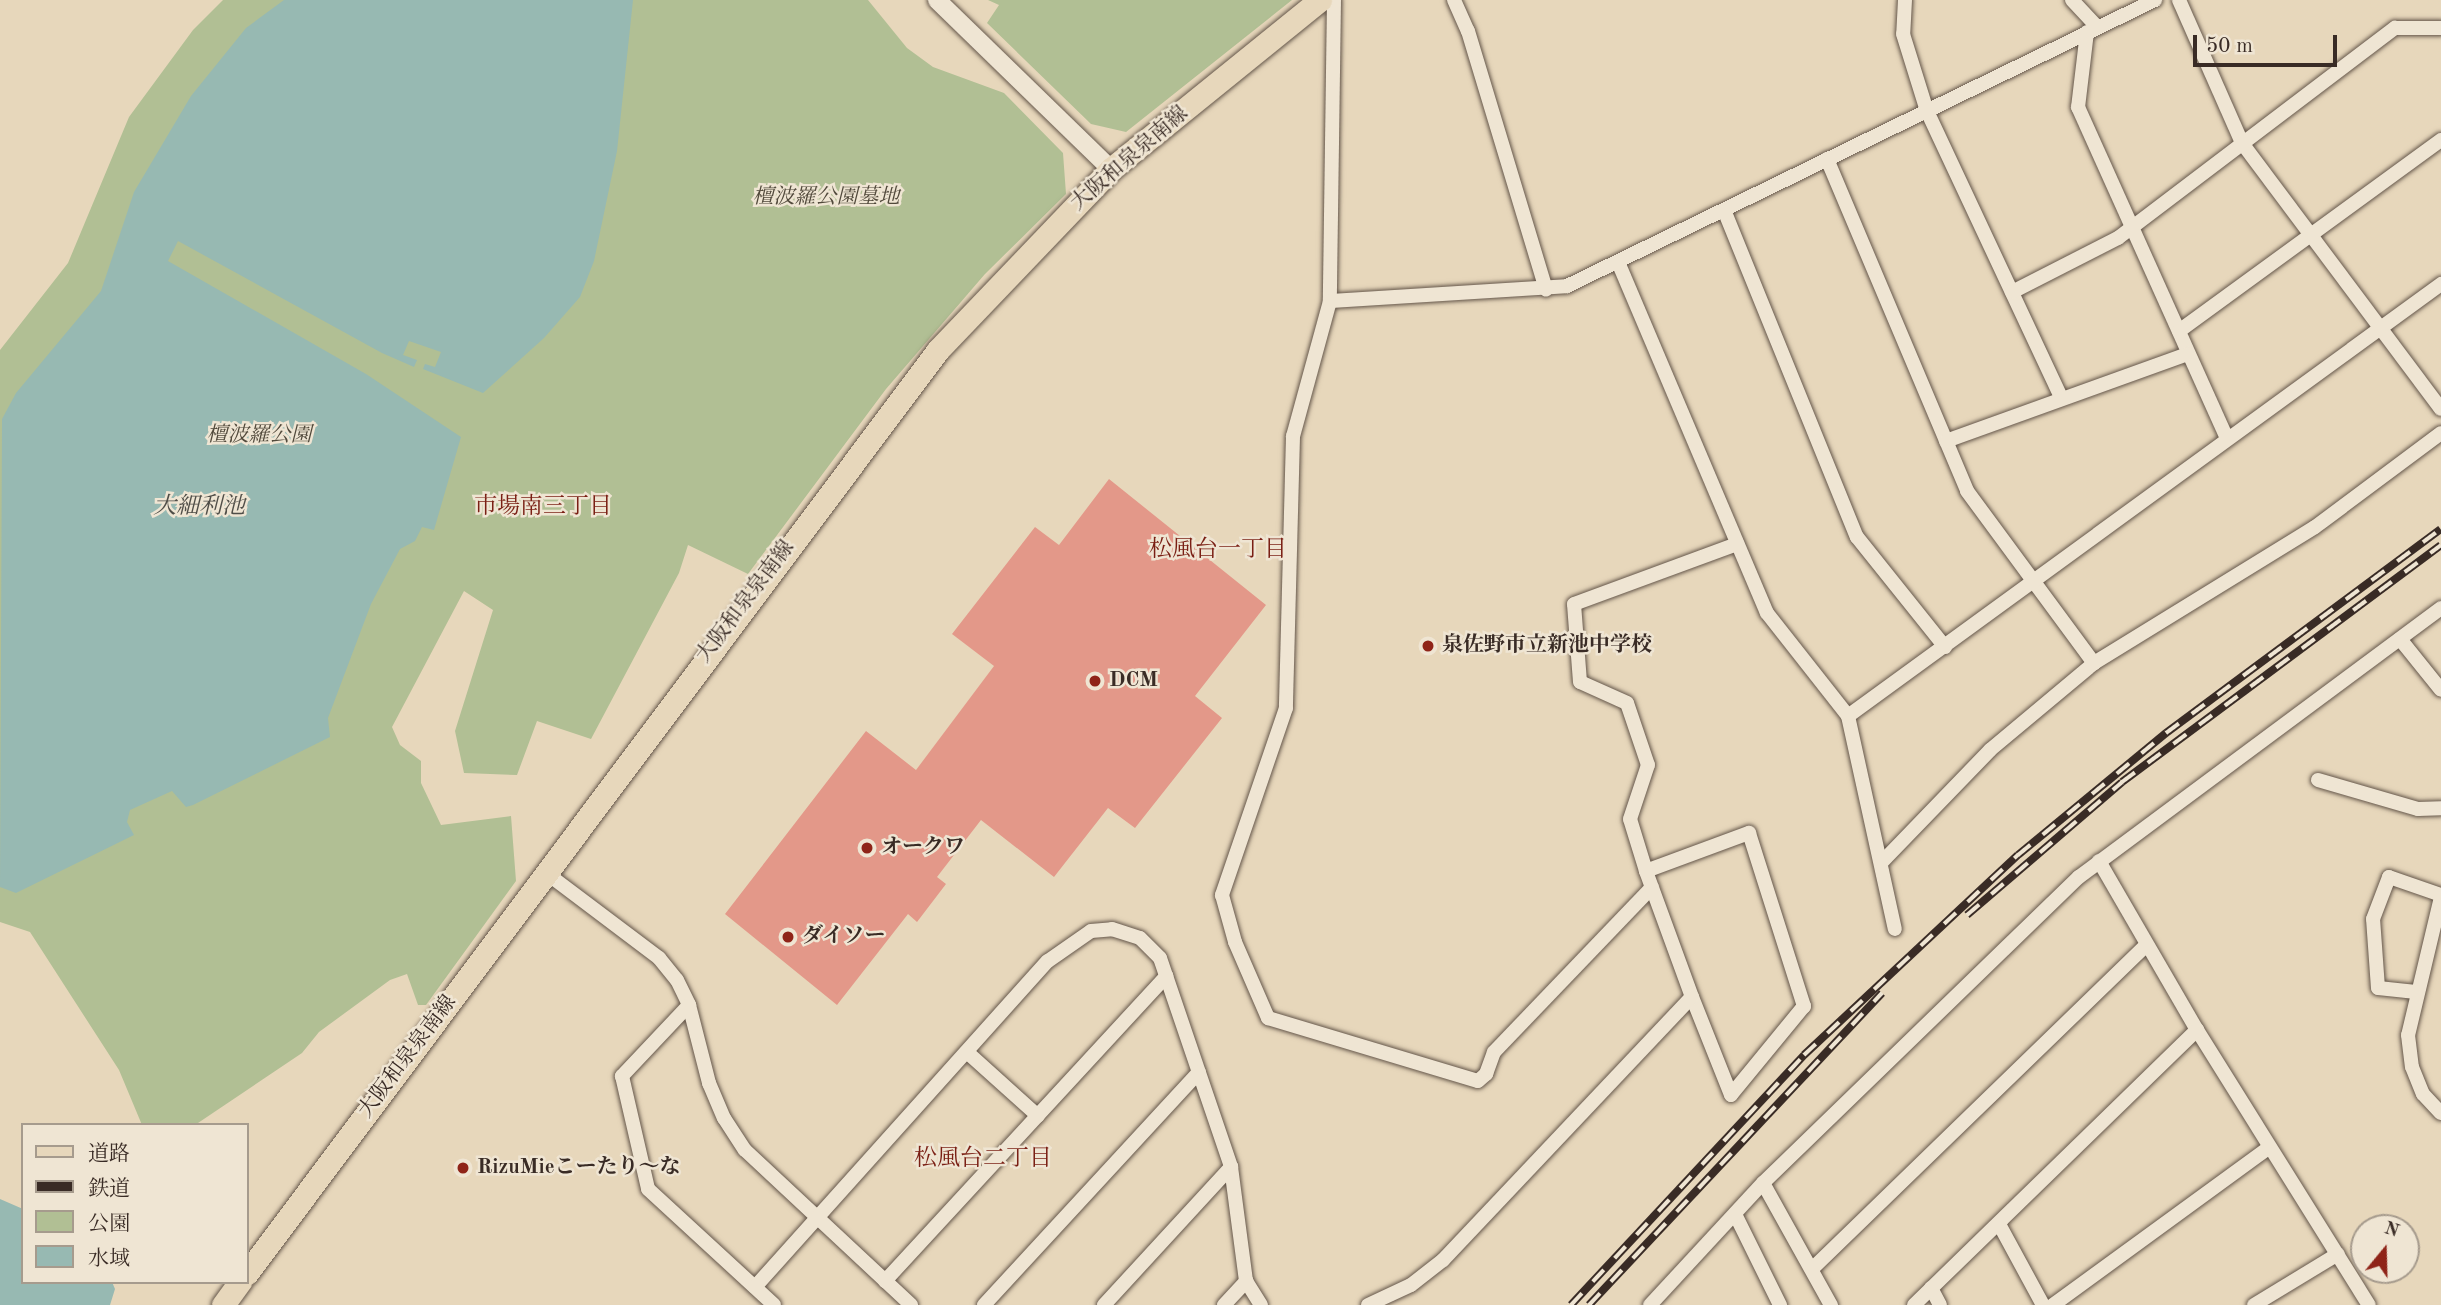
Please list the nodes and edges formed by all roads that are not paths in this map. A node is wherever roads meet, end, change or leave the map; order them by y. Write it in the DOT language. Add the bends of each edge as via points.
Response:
graph roads {
  1 [pos="937,0"];
  2 [pos="1320,0"];
  3 [pos="1334,0"];
  4 [pos="1454,0"];
  5 [pos="1905,0"];
  6 [pos="2072,0"];
  7 [pos="2155,0"];
  8 [pos="2179,0"];
  9 [pos="2441,28"];
  10 [pos="2092,30"];
  11 [pos="1927,111"];
  12 [pos="2441,140"];
  13 [pos="2242,143"];
  14 [pos="1827,159"];
  15 [pos="1111,169"];
  16 [pos="1724,210"];
  17 [pos="2131,225"];
  18 [pos="2312,232"];
  19 [pos="1618,262"];
  20 [pos="2441,284"];
  21 [pos="1546,290"];
  22 [pos="2011,292"];
  23 [pos="1330,302"];
  24 [pos="2381,328"];
  25 [pos="2179,331"];
  26 [pos="2187,354"];
  27 [pos="2061,397"];
  28 [pos="2441,410"];
  29 [pos="2441,433"];
  30 [pos="2227,438"];
  31 [pos="1945,441"];
  32 [pos="1737,544"];
  33 [pos="2033,584"];
  34 [pos="2441,608"];
  35 [pos="2400,639"];
  36 [pos="1945,647"];
  37 [pos="2094,663"];
  38 [pos="2441,690"];
  39 [pos="1848,716"];
  40 [pos="2318,780"];
  41 [pos="2441,808"];
  42 [pos="2098,861"];
  43 [pos="1881,863"];
  44 [pos="1646,871"];
  45 [pos="545,872"];
  46 [pos="1652,887"];
  47 [pos="2441,896"];
  48 [pos="1895,929"];
  49 [pos="2146,945"];
  50 [pos="1166,976"];
  51 [pos="2416,992"];
  52 [pos="1692,997"];
  53 [pos="689,1005"];
  54 [pos="2197,1030"];
  55 [pos="968,1053"];
  56 [pos="1199,1072"];
  57 [pos="2441,1113"];
  58 [pos="1038,1116"];
  59 [pos="2270,1147"];
  60 [pos="1231,1167"];
  61 [pos="1763,1183"];
  62 [pos="1735,1214"];
  63 [pos="817,1219"];
  64 [pos="1999,1224"];
  65 [pos="2338,1254"];
  66 [pos="1812,1269"];
  67 [pos="248,1272"];
  68 [pos="885,1281"];
  69 [pos="1245,1281"];
  70 [pos="239,1284"];
  71 [pos="755,1287"];
  72 [pos="1931,1288"];
  73 [pos="1776,1303"];
  74 [pos="223,1305"];
  75 [pos="775,1305"];
  76 [pos="911,1305"];
  77 [pos="984,1305"];
  78 [pos="1104,1305"];
  79 [pos="1224,1305"];
  80 [pos="1261,1305"];
  81 [pos="1368,1305"];
  82 [pos="1650,1305"];
  83 [pos="1831,1305"];
  84 [pos="1914,1305"];
  85 [pos="1940,1305"];
  86 [pos="2043,1305"];
  87 [pos="2053,1305"];
  88 [pos="2254,1305"];
  89 [pos="2369,1305"];
  1 -- 15 [label="street"];
  2 -- 15 [label="main road, 大阪和泉泉南線"];
  3 -- 23 [label="street"];
  4 -- 21 [label="street" via="1468,31"];
  5 -- 11 [label="street" via="1903,34"];
  6 -- 10 [label="street"];
  7 -- 10 [label="street"];
  8 -- 13 [label="street"];
  9 -- 13 [label="street" via="2395,28"];
  10 -- 11 [label="street"];
  10 -- 17 [label="street" via="2078,107"];
  11 -- 14 [label="street"];
  11 -- 22 [label="street"];
  12 -- 18 [label="street"];
  13 -- 17 [label="street"];
  13 -- 18 [label="street"];
  14 -- 16 [label="street"];
  14 -- 31 [label="street"];
  15 -- 45 [label="main road, 大阪和泉泉南線" via="938,350"];
  16 -- 19 [label="street"];
  16 -- 36 [label="street" via="1857,537"];
  17 -- 22 [label="street" via="2118,238"];
  17 -- 25 [label="street"];
  18 -- 24 [label="street"];
  18 -- 25 [label="street"];
  19 -- 21 [label="street" via="1567,286"];
  19 -- 32 [label="street"];
  20 -- 24 [label="street"];
  21 -- 23 [label="street"];
  22 -- 27 [label="street"];
  23 -- 46 [label="street" via="1293,436 1286,708 1222,895 1235,942 1268,1018 1478,1081 1486,1074 1494,1052"];
  24 -- 28 [label="street"];
  24 -- 30 [label="street"];
  25 -- 26 [label="street"];
  26 -- 27 [label="street"];
  26 -- 30 [label="street"];
  27 -- 31 [label="street"];
  29 -- 37 [label="street" via="2315,527"];
  30 -- 33 [label="street"];
  31 -- 33 [label="street" via="1967,491"];
  32 -- 39 [label="street" via="1767,613"];
  32 -- 44 [label="street" via="1574,604 1580,682 1627,703 1648,765 1630,819"];
  33 -- 36 [label="street"];
  33 -- 37 [label="street"];
  34 -- 35 [label="street"];
  35 -- 38 [label="street"];
  35 -- 42 [label="street"];
  36 -- 39 [label="street"];
  37 -- 43 [label="street" via="1990,750"];
  39 -- 43 [label="street"];
  40 -- 41 [label="street" via="2418,809"];
  42 -- 49 [label="street"];
  42 -- 61 [label="street" via="2017,933"];
  43 -- 48 [label="street"];
  44 -- 46 [label="street"];
  44 -- 52 [label="street" via="1749,833 1804,1006 1731,1095"];
  45 -- 53 [label="street" via="659,958"];
  45 -- 67 [label="main road, 大阪和泉泉南線"];
  46 -- 52 [label="street"];
  47 -- 51 [label="street"];
  47 -- 51 [label="street" via="2389,877 2373,919 2378,988"];
  49 -- 54 [label="street"];
  49 -- 66 [label="street"];
  50 -- 55 [label="street" via="1160,958 1140,937 1112,929 1091,931 1048,961"];
  50 -- 56 [label="street"];
  50 -- 58 [label="street"];
  51 -- 57 [label="street" via="2408,1035 2412,1067 2423,1094"];
  52 -- 81 [label="street" via="1443,1260 1411,1285"];
  53 -- 63 [label="street" via="709,1083 724,1118 746,1150"];
  53 -- 71 [label="street" via="622,1076 648,1189"];
  54 -- 59 [label="street"];
  54 -- 64 [label="street"];
  55 -- 58 [label="street"];
  55 -- 63 [label="street"];
  56 -- 60 [label="street"];
  56 -- 77 [label="street"];
  58 -- 68 [label="street"];
  59 -- 65 [label="street"];
  59 -- 87 [label="street"];
  60 -- 69 [label="street"];
  60 -- 78 [label="street"];
  61 -- 62 [label="street"];
  61 -- 66 [label="street"];
  62 -- 73 [label="street"];
  62 -- 82 [label="street"];
  63 -- 68 [label="street"];
  63 -- 71 [label="street"];
  64 -- 72 [label="street"];
  64 -- 86 [label="street"];
  65 -- 88 [label="street"];
  65 -- 89 [label="street"];
  66 -- 83 [label="street"];
  68 -- 76 [label="street"];
  69 -- 79 [label="street"];
  69 -- 80 [label="street"];
  70 -- 74 [label="main road"];
  71 -- 75 [label="street"];
  72 -- 84 [label="street"];
  72 -- 85 [label="street"];
}
